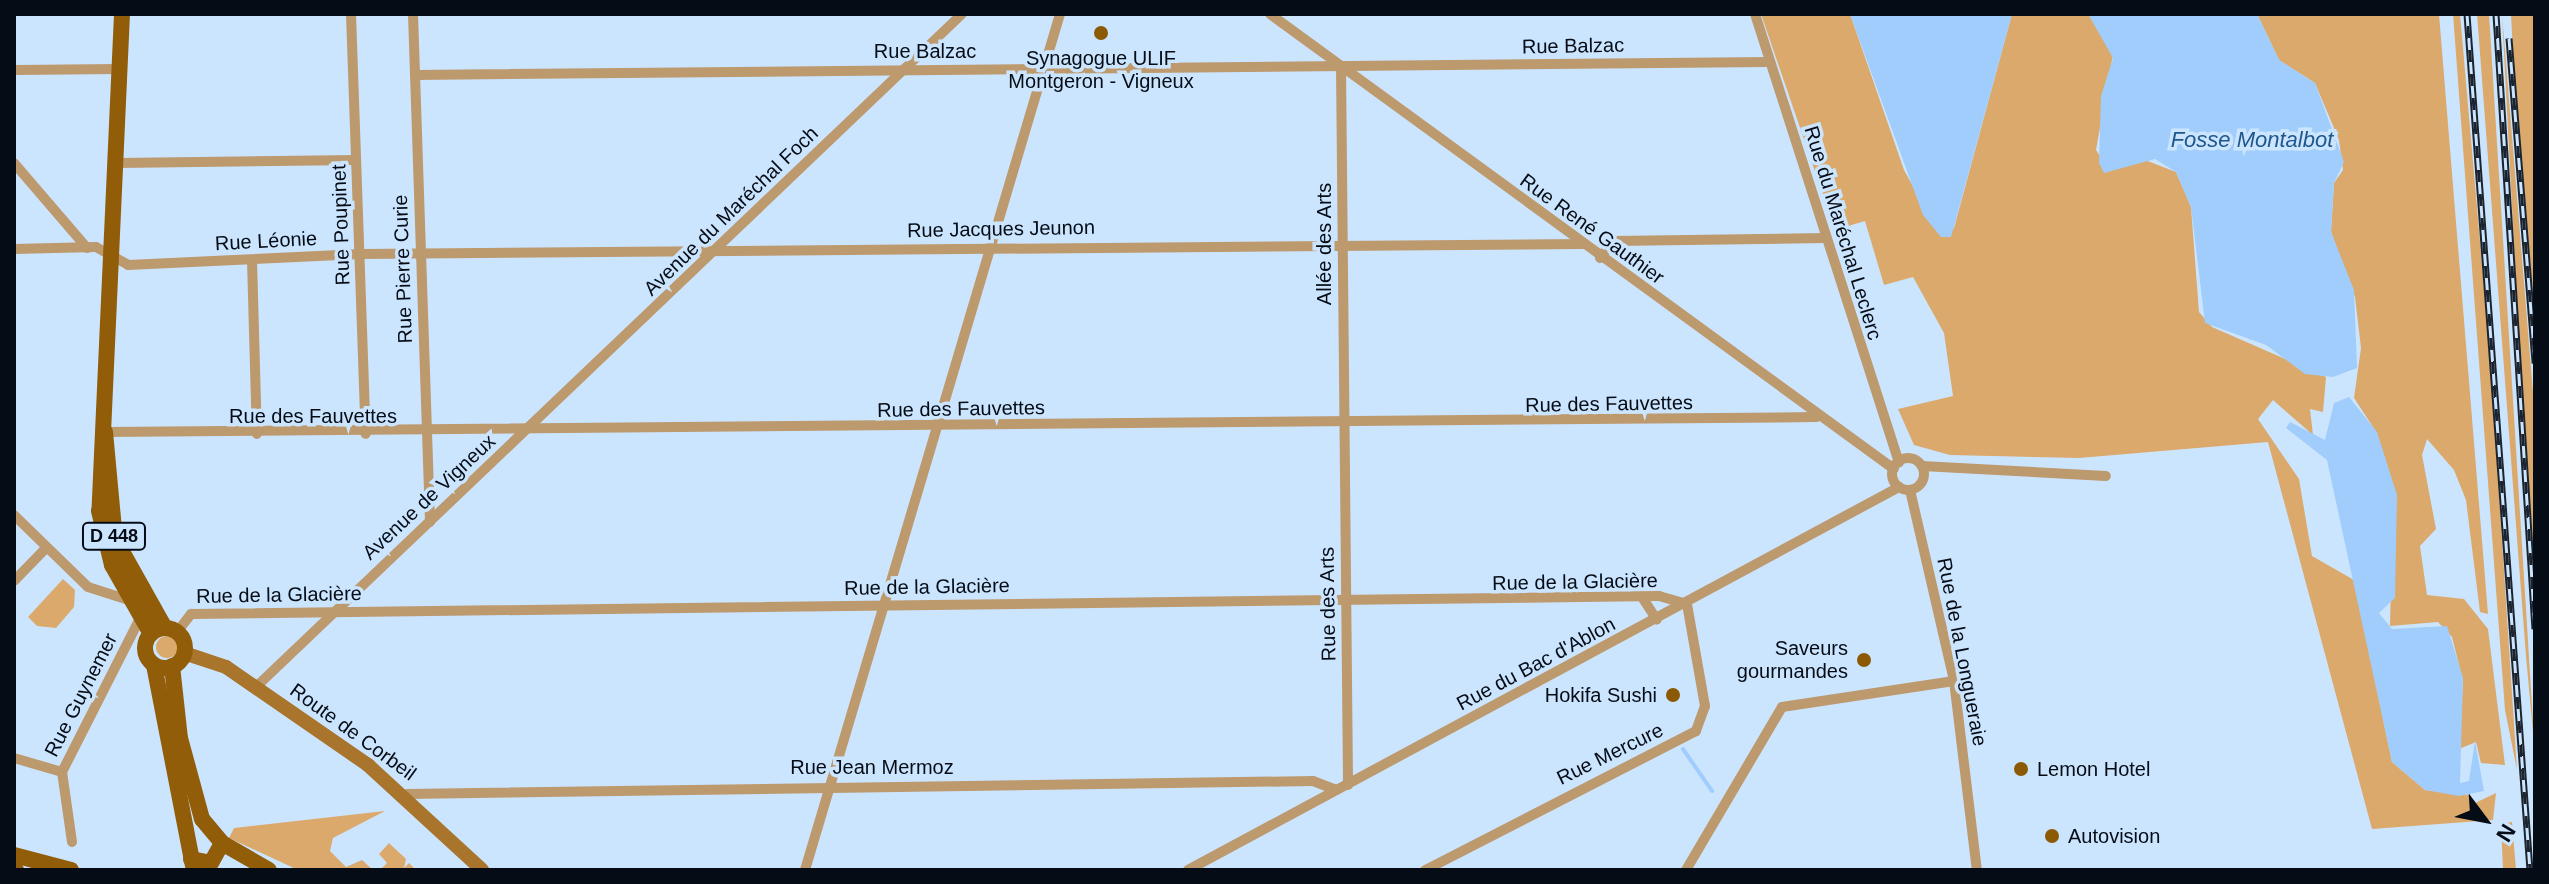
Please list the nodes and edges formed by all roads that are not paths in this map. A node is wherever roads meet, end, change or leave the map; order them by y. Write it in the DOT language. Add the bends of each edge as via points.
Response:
graph roads {
  1 [pos="122,14"];
  2 [pos="351,14"];
  3 [pos="413,14"];
  4 [pos="962,14"];
  5 [pos="1060,14"];
  6 [pos="1270,14"];
  7 [pos="1755,14"];
  8 [pos="1770,62"];
  9 [pos="1341,66"];
  10 [pos="119,69"];
  11 [pos="1044,69"];
  12 [pos="14,70"];
  13 [pos="905,70"];
  14 [pos="415,75"];
  15 [pos="356,160"];
  16 [pos="14,163"];
  17 [pos="117,163"];
  18 [pos="1826,238"];
  19 [pos="1583,244"];
  20 [pos="1343,246"];
  21 [pos="991,247"];
  22 [pos="87,248"];
  23 [pos="14,249"];
  24 [pos="716,251"];
  25 [pos="421,253"];
  26 [pos="361,254"];
  27 [pos="1600,258"];
  28 [pos="252,260"];
  29 [pos="115,261"];
  30 [pos="1817,417"];
  31 [pos="1342,423"];
  32 [pos="937,428"];
  33 [pos="105,432"];
  34 [pos="523,433"];
  35 [pos="257,434"];
  36 [pos="366,434"];
  37 [pos="425,434"];
  38 [pos="1896,465"];
  39 [pos="1922,466"];
  40 [pos="2106,476"];
  41 [pos="1905,488"];
  42 [pos="14,515"];
  43 [pos="430,522"];
  44 [pos="46,548"];
  45 [pos="14,581"];
  46 [pos="1642,597"];
  47 [pos="1346,601"];
  48 [pos="1687,604"];
  49 [pos="884,606"];
  50 [pos="138,608"];
  51 [pos="334,612"];
  52 [pos="1657,620"];
  53 [pos="164,632"];
  54 [pos="184,653"];
  55 [pos="154,665"];
  56 [pos="172,666"];
  57 [pos="1954,681"];
  58 [pos="256,687"];
  59 [pos="14,758"];
  60 [pos="62,772"];
  61 [pos="831,785"];
  62 [pos="1348,785"];
  63 [pos="1336,790"];
  64 [pos="407,794"];
  65 [pos="72,842"];
  66 [pos="222,843"];
  67 [pos="14,855"];
  68 [pos="193,865"];
  69 [pos="71,870"];
  70 [pos="269,870"];
  71 [pos="482,870"];
  72 [pos="805,870"];
  73 [pos="1188,870"];
  74 [pos="1425,870"];
  75 [pos="1686,870"];
  76 [pos="1977,870"];
  1 -- 10 [label="main road, D 448"];
  2 -- 15 [label="street, Rue Poupinet"];
  3 -- 14 [label="street, Rue Pierre Curie"];
  4 -- 13 [label="street, Avenue du Maréchal Foch"];
  5 -- 11 [label="street"];
  6 -- 9 [label="street, Rue René Gauthier"];
  7 -- 8 [label="street, Rue du Maréchal Leclerc"];
  8 -- 9 [label="street, Rue Balzac"];
  8 -- 18 [label="street, Rue du Maréchal Leclerc"];
  9 -- 11 [label="street, Rue Balzac"];
  9 -- 19 [label="street, Rue René Gauthier"];
  9 -- 20 [label="street, Allée des Arts"];
  10 -- 12 [label="street"];
  10 -- 17 [label="main road, D 448"];
  11 -- 13 [label="street, Rue Balzac"];
  11 -- 21 [label="street"];
  13 -- 14 [label="street, Rue Balzac"];
  13 -- 24 [label="street, Avenue du Maréchal Foch"];
  14 -- 25 [label="street, Rue Pierre Curie"];
  15 -- 17 [label="street"];
  15 -- 26 [label="street, Rue Poupinet"];
  16 -- 22 [label="street"];
  17 -- 29 [label="main road, D 448"];
  18 -- 27 [label="street" via="1613,241"];
  18 -- 38 [label="street, Rue du Maréchal Leclerc"];
  19 -- 20 [label="street, Rue Jacques Jeunon"];
  19 -- 27 [label="street, Rue René Gauthier"];
  20 -- 21 [label="street, Rue Jacques Jeunon"];
  20 -- 31 [label="street, Allée des Arts"];
  21 -- 24 [label="street, Rue Jacques Jeunon"];
  21 -- 32 [label="street"];
  22 -- 23 [label="street"];
  22 -- 29 [label="street"];
  24 -- 25 [label="street, Rue Jacques Jeunon"];
  24 -- 34 [label="street, Avenue du Maréchal Foch"];
  25 -- 26 [label="street, Rue Léonie"];
  25 -- 37 [label="street, Rue Pierre Curie"];
  26 -- 28 [label="street, Rue Léonie"];
  26 -- 36 [label="street, Rue Poupinet"];
  27 -- 30 [label="street, Rue René Gauthier"];
  28 -- 29 [label="street, Rue Léonie"];
  28 -- 35 [label="street"];
  29 -- 33 [label="main road, D 448"];
  30 -- 31 [label="street, Rue des Fauvettes"];
  30 -- 38 [label="street, Rue René Gauthier"];
  31 -- 32 [label="street, Rue des Fauvettes"];
  31 -- 47 [label="street, Rue des Arts"];
  32 -- 34 [label="street, Rue des Fauvettes"];
  32 -- 49 [label="street"];
  33 -- 35 [label="street, Rue des Fauvettes"];
  33 -- 50 [label="main road, D 448" via="98,469 102,531"];
  33 -- 53 [label="main road, D 448" via="115,539"];
  34 -- 37 [label="street, Rue des Fauvettes"];
  34 -- 43 [label="street, Avenue de Vigneux"];
  35 -- 36 [label="street, Rue des Fauvettes"];
  36 -- 37 [label="street, Rue des Fauvettes"];
  37 -- 43 [label="street, Rue Pierre Curie"];
  38 -- 39 [label="street"];
  38 -- 41 [label="street, Rue du Maréchal Leclerc"];
  39 -- 40 [label="street"];
  39 -- 41 [label="street" via="1922,481"];
  41 -- 48 [label="street, Rue du Bac d'Ablon"];
  41 -- 57 [label="street, Rue de la Longueraie"];
  42 -- 44 [label="street"];
  43 -- 51 [label="street, Avenue de Vigneux"];
  44 -- 45 [label="street"];
  44 -- 50 [label="street" via="94,590"];
  46 -- 47 [label="street, Rue de la Glacière"];
  46 -- 48 [label="street, Rue de la Glacière"];
  46 -- 52 [label="street"];
  47 -- 49 [label="street, Rue de la Glacière"];
  47 -- 62 [label="street, Rue des Arts"];
  48 -- 52 [label="street, Rue du Bac d'Ablon"];
  48 -- 74 [label="street, Rue Mercure" via="1705,706 1696,731"];
  49 -- 51 [label="street, Rue de la Glacière"];
  49 -- 61 [label="street"];
  50 -- 53 [label="main road, D 448"];
  50 -- 60 [label="street, Rue Guynemer"];
  51 -- 53 [label="street, Rue de la Glacière" via="191,614"];
  51 -- 58 [label="street, Avenue de Vigneux"];
  52 -- 62 [label="street, Rue du Bac d'Ablon"];
  53 -- 54 [label="main road"];
  53 -- 55 [label="main road" via="145,647"];
  54 -- 56 [label="main road"];
  54 -- 58 [label="main road, Route de Corbeil"];
  55 -- 56 [label="main road"];
  55 -- 68 [label="main road"];
  56 -- 66 [label="main road" via="190,787"];
  57 -- 75 [label="street" via="1782,707"];
  57 -- 76 [label="street, Rue de la Longueraie"];
  58 -- 64 [label="main road, Route de Corbeil"];
  59 -- 60 [label="street"];
  60 -- 65 [label="street, Rue Guynemer"];
  61 -- 63 [label="street, Rue Jean Mermoz" via="1313,781"];
  61 -- 64 [label="street, Rue Jean Mermoz"];
  61 -- 72 [label="street"];
  62 -- 63 [label="street, Rue du Bac d'Ablon"];
  63 -- 73 [label="street, Rue du Bac d'Ablon"];
  64 -- 71 [label="main road, Route de Corbeil"];
  66 -- 68 [label="main road" via="211,863"];
  66 -- 70 [label="main road"];
  67 -- 69 [label="main road"];
}
